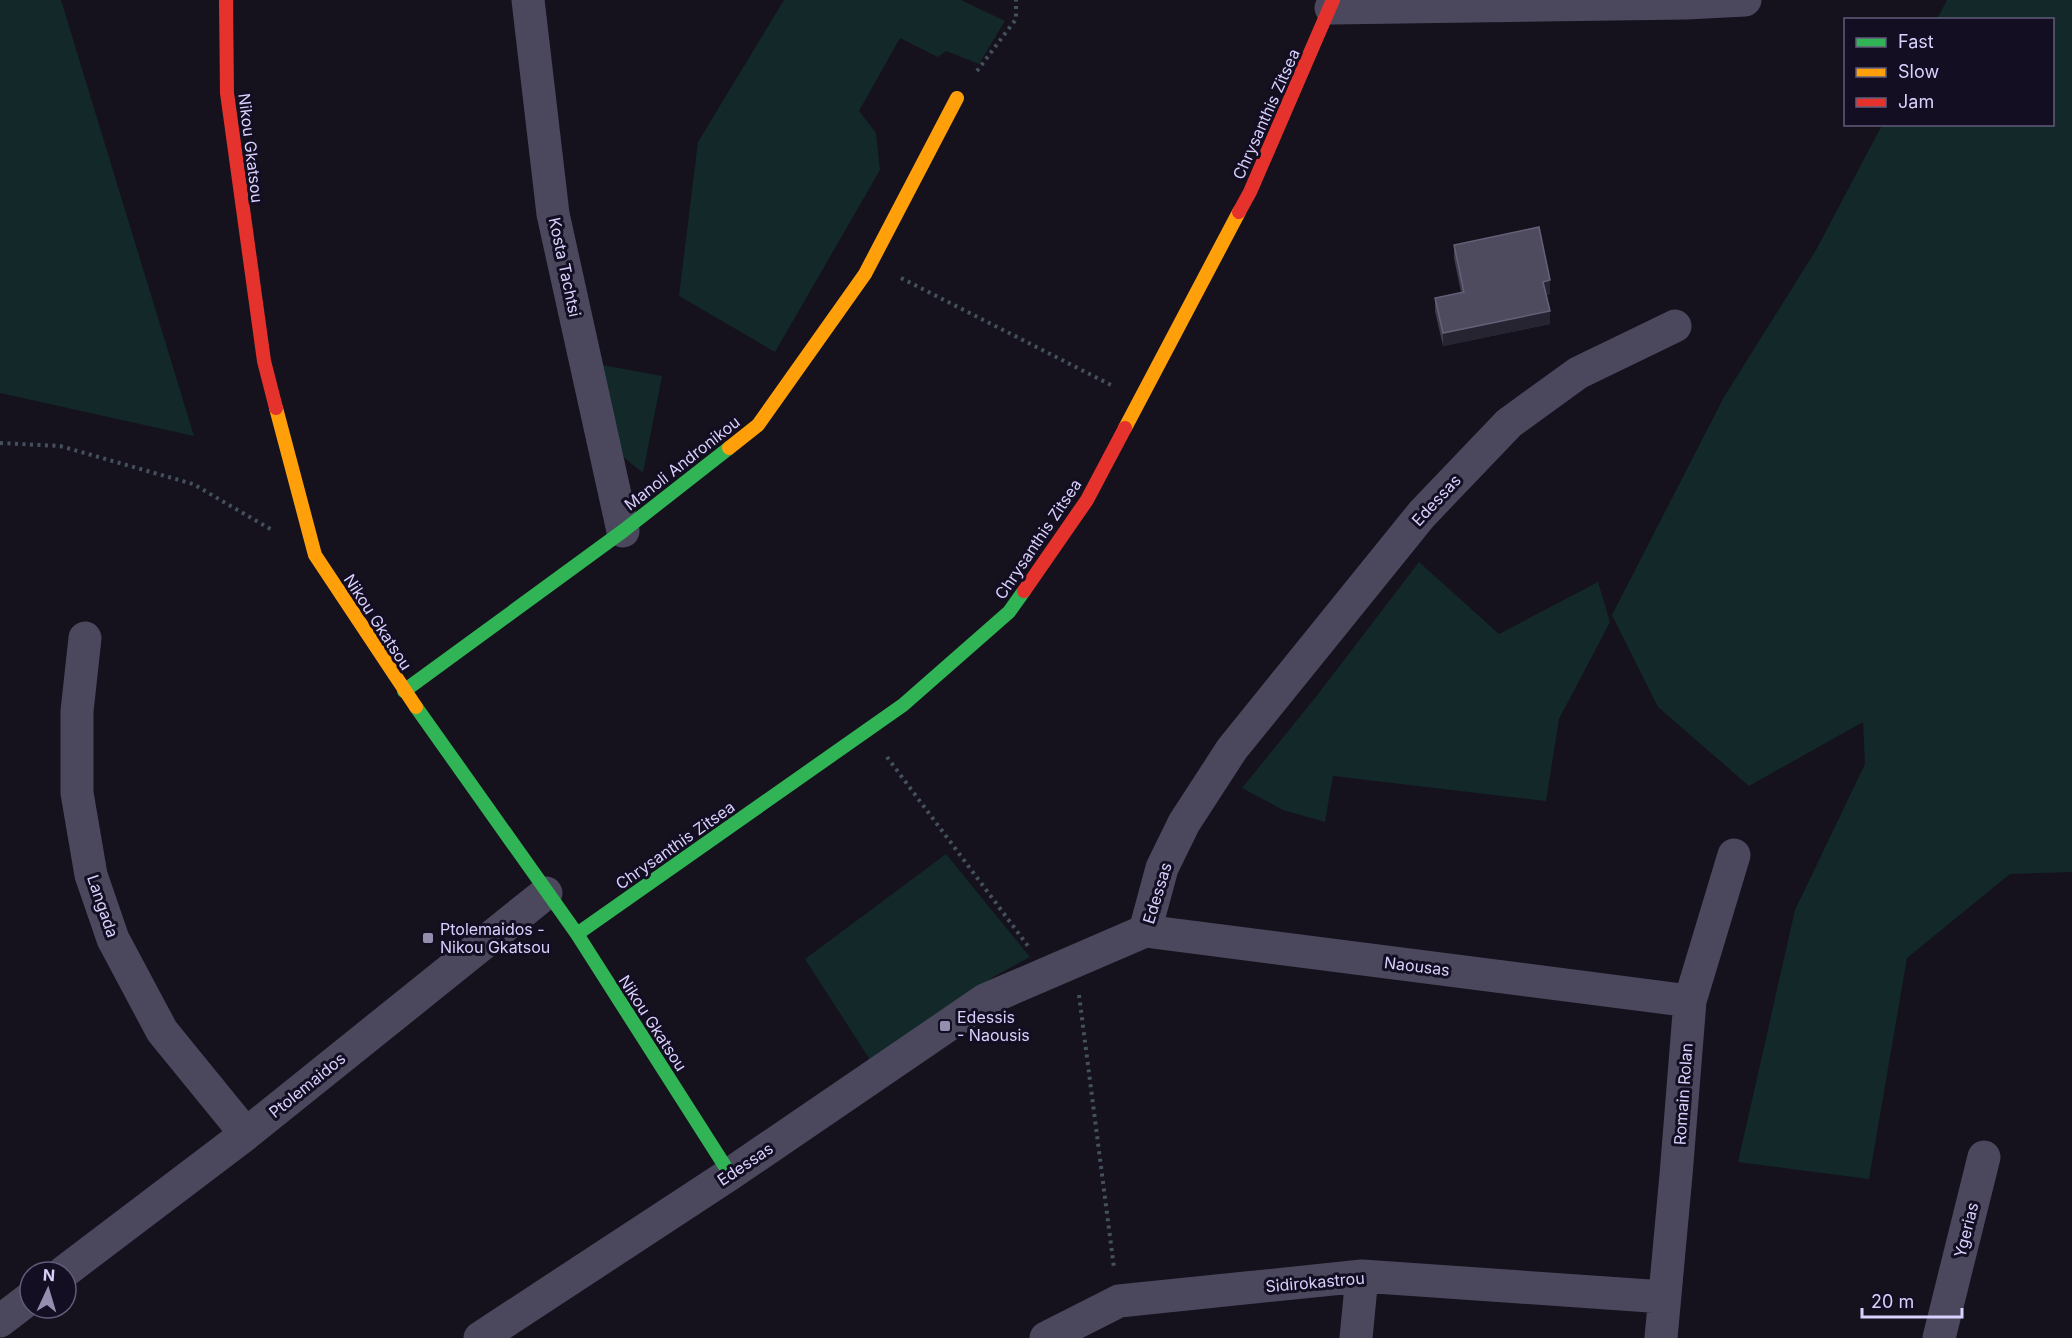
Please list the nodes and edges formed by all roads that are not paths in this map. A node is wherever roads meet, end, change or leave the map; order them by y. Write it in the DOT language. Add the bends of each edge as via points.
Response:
graph roads {
  1 [pos="226,0"];
  2 [pos="528,0"];
  3 [pos="1745,0"];
  4 [pos="1686,1"];
  5 [pos="1332,4"];
  6 [pos="957,98"];
  7 [pos="1676,326"];
  8 [pos="623,531"];
  9 [pos="85,638"];
  10 [pos="404,691"];
  11 [pos="1734,855"];
  12 [pos="546,893"];
  13 [pos="1145,931"];
  14 [pos="577,934"];
  15 [pos="1690,1001"];
  16 [pos="246,1134"];
  17 [pos="1984,1158"];
  18 [pos="730,1174"];
  19 [pos="78,1261"];
  20 [pos="1362,1276"];
  21 [pos="1664,1297"];
  22 [pos="18,1307"];
  23 [pos="0,1321"];
  24 [pos="480,1338"];
  25 [pos="1047,1338"];
  26 [pos="1356,1338"];
  27 [pos="1661,1338"];
  28 [pos="1940,1338"];
  1 -- 10 [label="street, Nikou Gkatsou" via="227,93 264,361 315,555"];
  2 -- 8 [label="street, Kosta Tachtsi" via="553,214"];
  3 -- 4 [label="street"];
  4 -- 5 [label="street"];
  5 -- 14 [label="street, Chrysanthis Zitsea" via="1250,192 1087,500 1009,612 903,705"];
  6 -- 8 [label="street, Manoli Andronikou" via="871,262 758,426"];
  7 -- 13 [label="street, Edessas" via="1578,373 1509,423 1422,514 1232,749 1184,823 1162,868"];
  8 -- 10 [label="street, Manoli Andronikou"];
  9 -- 16 [label="street, Langada" via="77,711 77,793 91,876 114,939 162,1031"];
  10 -- 12 [label="street, Nikou Gkatsou"];
  11 -- 15 [label="street, Romain Rolan"];
  12 -- 14 [label="street, Nikou Gkatsou"];
  12 -- 16 [label="street, Ptolemaidos"];
  13 -- 15 [label="street, Naousas"];
  13 -- 18 [label="street, Edessas" via="985,1000"];
  14 -- 18 [label="street, Nikou Gkatsou"];
  15 -- 21 [label="street, Romain Rolan"];
  16 -- 19 [label="street, Ptolemaidos"];
  17 -- 28 [label="street, Ygerias"];
  18 -- 24 [label="street, Edessas"];
  20 -- 21 [label="street, Sidirokastrou"];
  20 -- 25 [label="street, Sidirokastrou" via="1119,1301"];
  20 -- 26 [label="street"];
  21 -- 27 [label="street, Romain Rolan"];
  22 -- 23 [label="street"];
}
